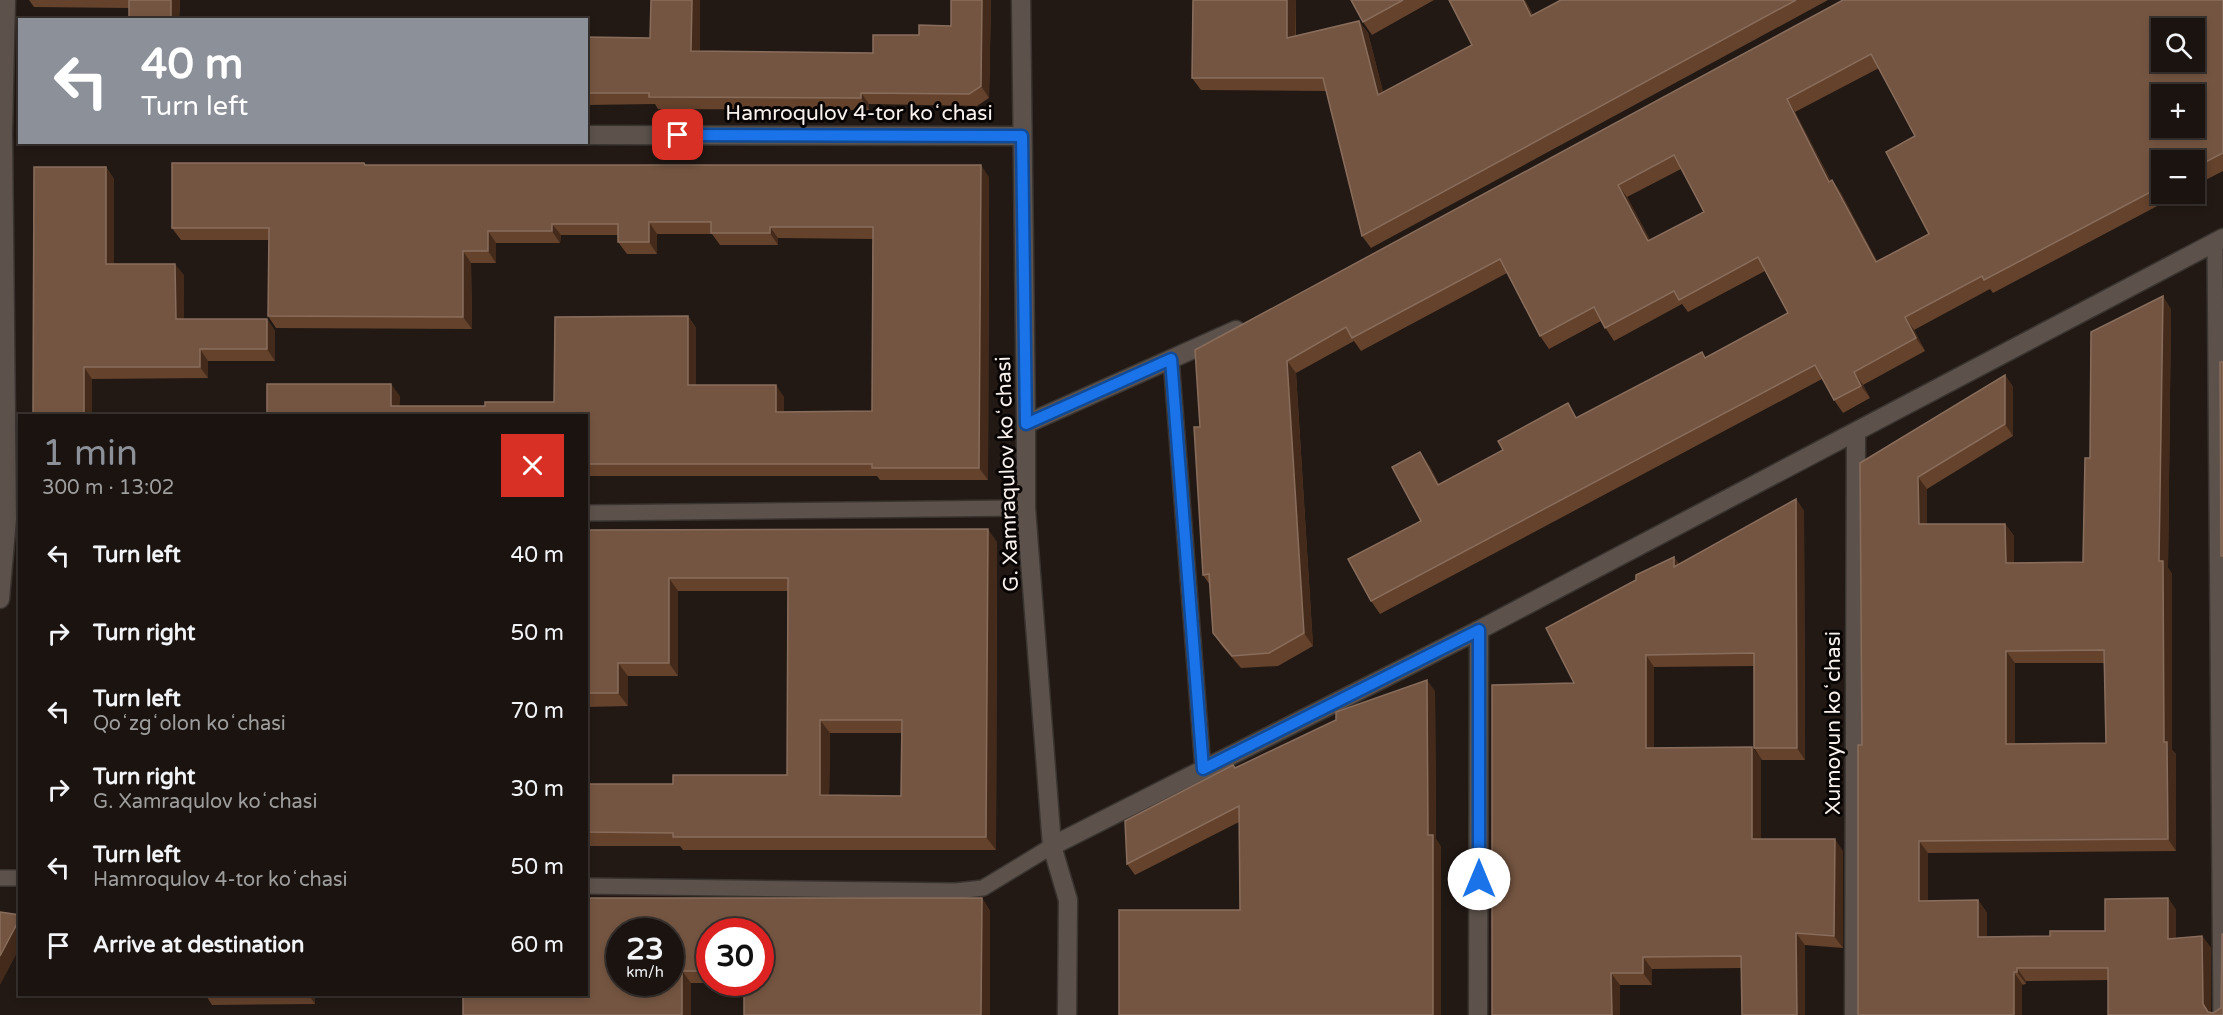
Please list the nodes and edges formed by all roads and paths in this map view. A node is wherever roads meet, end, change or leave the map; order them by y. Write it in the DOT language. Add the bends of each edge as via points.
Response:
graph roads {
  1 [pos="6,0"];
  2 [pos="1021,0"];
  3 [pos="11,133"];
  4 [pos="588,135"];
  5 [pos="1022,136"];
  6 [pos="2219,240"];
  7 [pos="1253,322"];
  8 [pos="1171,359"];
  9 [pos="1026,424"];
  10 [pos="1856,432"];
  11 [pos="1026,508"];
  12 [pos="588,513"];
  13 [pos="13,519"];
  14 [pos="0,600"];
  15 [pos="1479,630"];
  16 [pos="1203,769"];
  17 [pos="1052,846"];
  18 [pos="0,878"];
  19 [pos="18,878"];
  20 [pos="588,886"];
  21 [pos="1067,1015"];
  22 [pos="1478,1015"];
  23 [pos="1854,1015"];
  24 [pos="2221,1015"];
  1 -- 3 [label="street"];
  2 -- 5 [label="street, G. Xamraqulov koʻchasi"];
  3 -- 13 [label="street"];
  4 -- 5 [label="street, Hamroqulov 4-tor koʻchasi"];
  5 -- 9 [label="street, G. Xamraqulov koʻchasi"];
  6 -- 10 [label="street"];
  6 -- 24 [label="lane"];
  7 -- 8 [label="street"];
  8 -- 9 [label="street"];
  8 -- 16 [label="lane"];
  9 -- 11 [label="street, G. Xamraqulov koʻchasi"];
  10 -- 15 [label="street"];
  10 -- 23 [label="street, Xumoyun koʻchasi"];
  11 -- 12 [label="lane"];
  11 -- 17 [label="street, G. Xamraqulov koʻchasi"];
  13 -- 14 [label="street"];
  15 -- 16 [label="street"];
  15 -- 22 [label="street"];
  16 -- 17 [label="street"];
  17 -- 20 [label="lane" via="983,888 956,891"];
  17 -- 21 [label="street, G. Xamraqulov koʻchasi" via="1068,900"];
  18 -- 19 [label="lane"];
}
